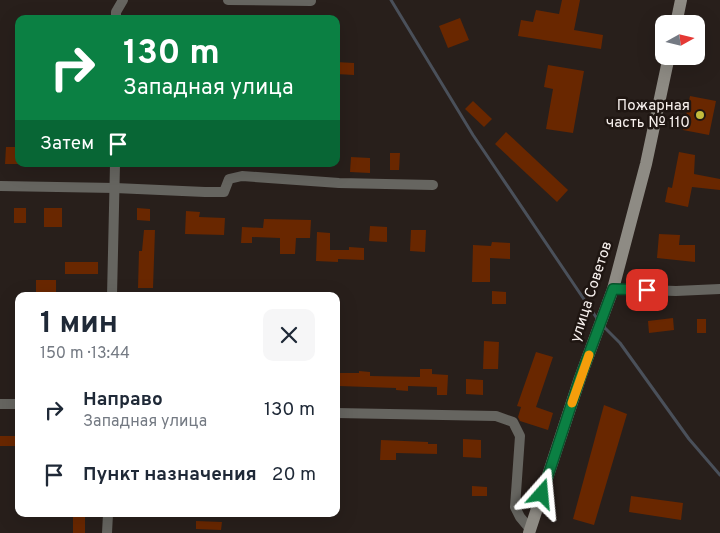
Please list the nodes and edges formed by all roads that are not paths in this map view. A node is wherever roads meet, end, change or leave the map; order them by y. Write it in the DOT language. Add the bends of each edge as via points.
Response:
graph roads {
  1 [pos="125,0"];
  2 [pos="228,0"];
  3 [pos="682,0"];
  4 [pos="311,2"];
  5 [pos="116,15"];
  6 [pos="678,15"];
  7 [pos="667,65"];
  8 [pos="115,167"];
  9 [pos="433,184"];
  10 [pos="0,186"];
  11 [pos="115,188"];
  12 [pos="613,289"];
  13 [pos="720,289"];
  14 [pos="112,292"];
  15 [pos="0,404"];
  16 [pos="15,404"];
  17 [pos="340,413"];
  18 [pos="108,517"];
  19 [pos="530,531"];
  20 [pos="108,533"];
  1 -- 5 [label="street"];
  2 -- 4 [label="street"];
  3 -- 6 [label="main road"];
  7 -- 12 [label="main road, улица Советов" via="646,164"];
  8 -- 11 [label="street"];
  9 -- 11 [label="street" via="339,183 242,176 229,179 224,192"];
  10 -- 11 [label="street"];
  11 -- 14 [label="street"];
  12 -- 13 [label="street"];
  12 -- 19 [label="main road, улица Советов"];
  15 -- 16 [label="street"];
  17 -- 19 [label="street" via="507,418 513,422 520,436 515,507"];
  18 -- 20 [label="street"];
}
